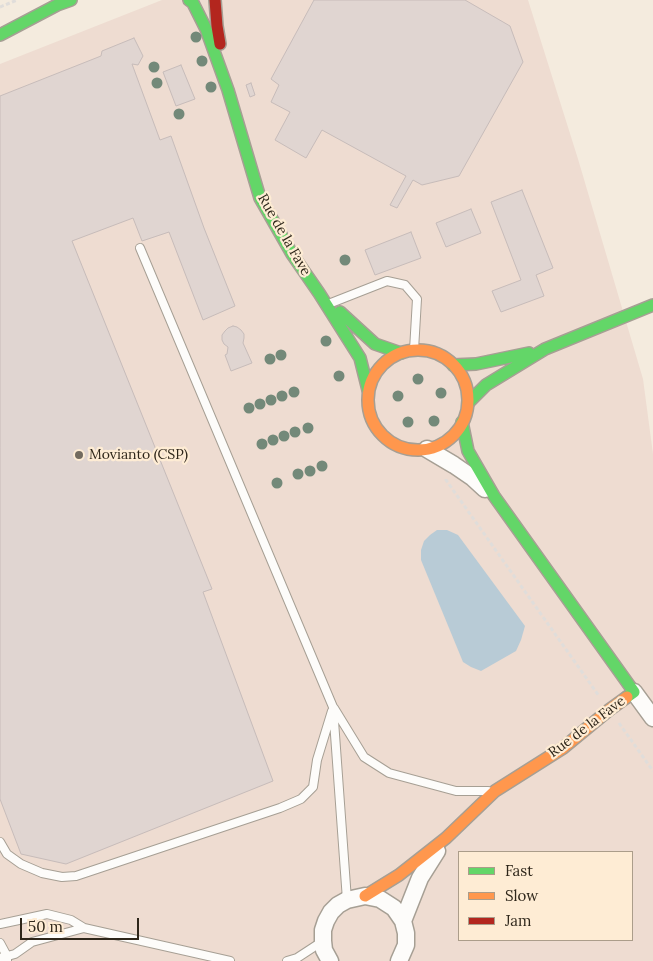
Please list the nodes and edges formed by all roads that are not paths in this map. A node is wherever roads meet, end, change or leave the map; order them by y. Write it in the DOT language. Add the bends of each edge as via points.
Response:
graph roads {
  1 [pos="71,0"];
  2 [pos="189,0"];
  3 [pos="215,0"];
  4 [pos="0,35"];
  5 [pos="228,90"];
  6 [pos="140,248"];
  7 [pos="319,293"];
  8 [pos="331,304"];
  9 [pos="653,306"];
  10 [pos="545,349"];
  11 [pos="414,350"];
  12 [pos="401,353"];
  13 [pos="453,365"];
  14 [pos="368,390"];
  15 [pos="468,402"];
  16 [pos="462,422"];
  17 [pos="427,449"];
  18 [pos="494,496"];
  19 [pos="634,692"];
  20 [pos="333,707"];
  21 [pos="653,718"];
  22 [pos="495,791"];
  23 [pos="446,838"];
  24 [pos="0,842"];
  25 [pos="365,896"];
  26 [pos="347,900"];
  27 [pos="403,920"];
  28 [pos="0,924"];
  29 [pos="84,928"];
  30 [pos="323,941"];
  31 [pos="0,943"];
  32 [pos="5,959"];
  33 [pos="230,961"];
  34 [pos="287,961"];
  35 [pos="330,961"];
  36 [pos="399,961"];
  1 -- 4 [label="main road"];
  2 -- 5 [label="main road, Rue de la Fave" via="206,29"];
  3 -- 5 [label="main road, Rue de la Fave"];
  5 -- 7 [label="main road, Rue de la Fave" via="260,198"];
  6 -- 20 [label="lane"];
  7 -- 8 [label="main road, Rue de la Fave"];
  7 -- 14 [label="main road, Rue de la Fave" via="360,358"];
  8 -- 11 [label="lane" via="387,281 405,285 417,299"];
  8 -- 12 [label="main road, Rue de la Fave" via="375,344"];
  9 -- 10 [label="main road"];
  10 -- 13 [label="main road" via="476,364"];
  10 -- 15 [label="main road" via="486,385"];
  11 -- 12 [label="main road"];
  11 -- 13 [label="main road" via="442,356"];
  12 -- 14 [label="main road" via="375,374"];
  13 -- 15 [label="main road" via="461,376"];
  14 -- 17 [label="main road" via="373,424 384,437 397,446"];
  15 -- 16 [label="main road"];
  16 -- 17 [label="main road" via="448,440"];
  16 -- 18 [label="main road, Rue de la Fave" via="468,451"];
  17 -- 18 [label="street, Rue de la Fave" via="474,478"];
  18 -- 19 [label="main road, Rue de la Fave"];
  19 -- 21 [label="street"];
  19 -- 22 [label="main road, Rue de la Fave" via="563,748"];
  20 -- 22 [label="lane" via="364,757 389,773 456,791"];
  20 -- 24 [label="lane" via="317,760 313,787 301,799 280,808 76,876 42,874 7,854"];
  20 -- 26 [label="lane"];
  22 -- 23 [label="main road, Rue de la Fave"];
  23 -- 25 [label="main road, Rue de la Fave" via="399,875"];
  23 -- 27 [label="street, Rue de la Fave" via="420,878"];
  25 -- 26 [label="street"];
  25 -- 27 [label="street" via="380,899 394,908"];
  26 -- 30 [label="street" via="331,912 323,930"];
  27 -- 36 [label="street" via="406,945"];
  28 -- 29 [label="lane" via="47,914 71,920"];
  29 -- 32 [label="lane" via="32,942"];
  29 -- 33 [label="lane"];
  30 -- 34 [label="lane"];
  30 -- 35 [label="street"];
  31 -- 32 [label="lane"];
}
